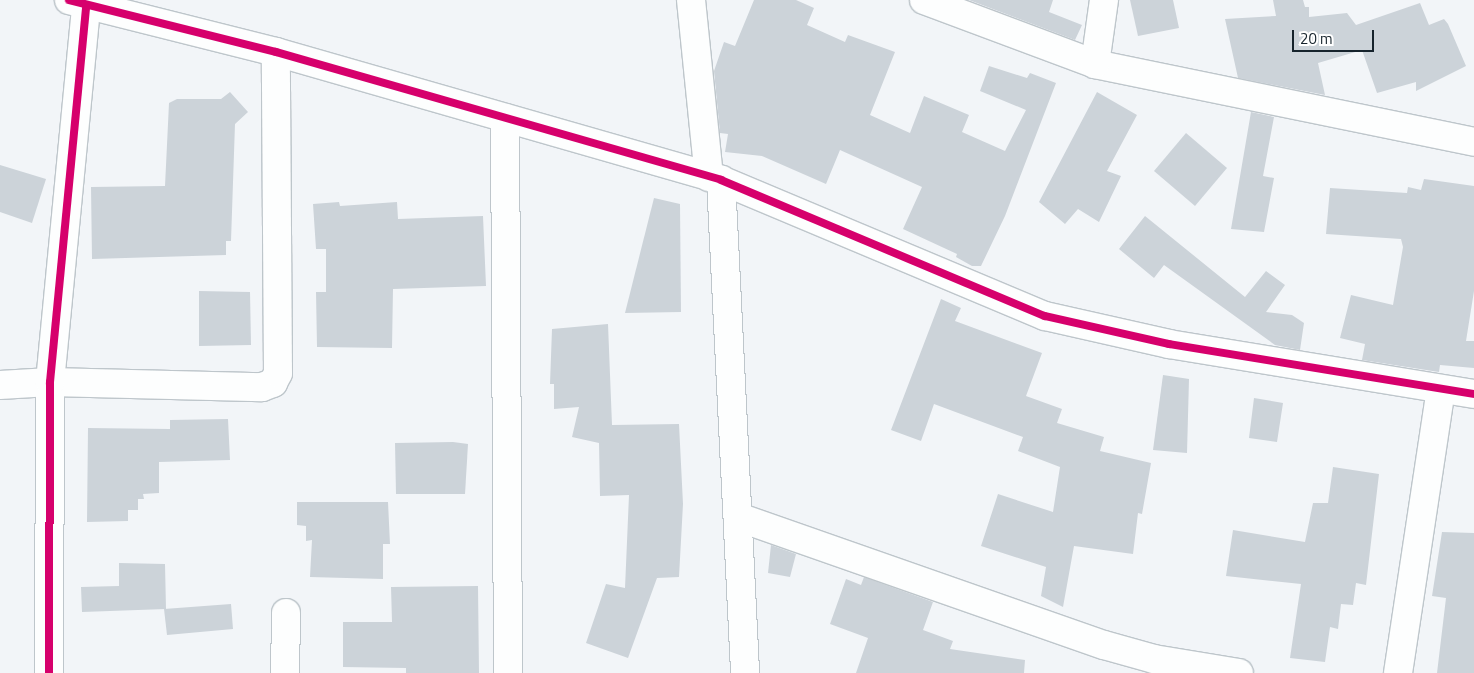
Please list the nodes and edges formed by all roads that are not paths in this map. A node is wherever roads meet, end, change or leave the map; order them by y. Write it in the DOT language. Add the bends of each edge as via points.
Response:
graph roads {
  1 [pos="691,0"];
  2 [pos="924,0"];
  3 [pos="1104,0"];
  4 [pos="78,3"];
  5 [pos="276,52"];
  6 [pos="1095,64"];
  7 [pos="505,118"];
  8 [pos="1474,142"];
  9 [pos="715,179"];
  10 [pos="50,382"];
  11 [pos="0,385"];
  12 [pos="1441,390"];
  13 [pos="1474,394"];
  14 [pos="738,517"];
  15 [pos="286,613"];
  16 [pos="49,673"];
  17 [pos="285,673"];
  18 [pos="508,673"];
  19 [pos="745,673"];
  20 [pos="1239,673"];
  21 [pos="1398,673"];
  1 -- 9 [label="street"];
  2 -- 6 [label="street"];
  3 -- 6 [label="street"];
  4 -- 5 [label="street"];
  4 -- 10 [label="street"];
  5 -- 7 [label="street"];
  5 -- 10 [label="street" via="278,373 272,383 262,387"];
  6 -- 8 [label="street"];
  7 -- 9 [label="street"];
  7 -- 18 [label="street"];
  9 -- 12 [label="street" via="1045,316 1169,344"];
  9 -- 14 [label="street"];
  10 -- 11 [label="street"];
  10 -- 16 [label="street"];
  12 -- 13 [label="street"];
  12 -- 21 [label="street"];
  14 -- 19 [label="street"];
  14 -- 20 [label="street" via="1104,645 1154,659"];
  15 -- 17 [label="street"];
}
